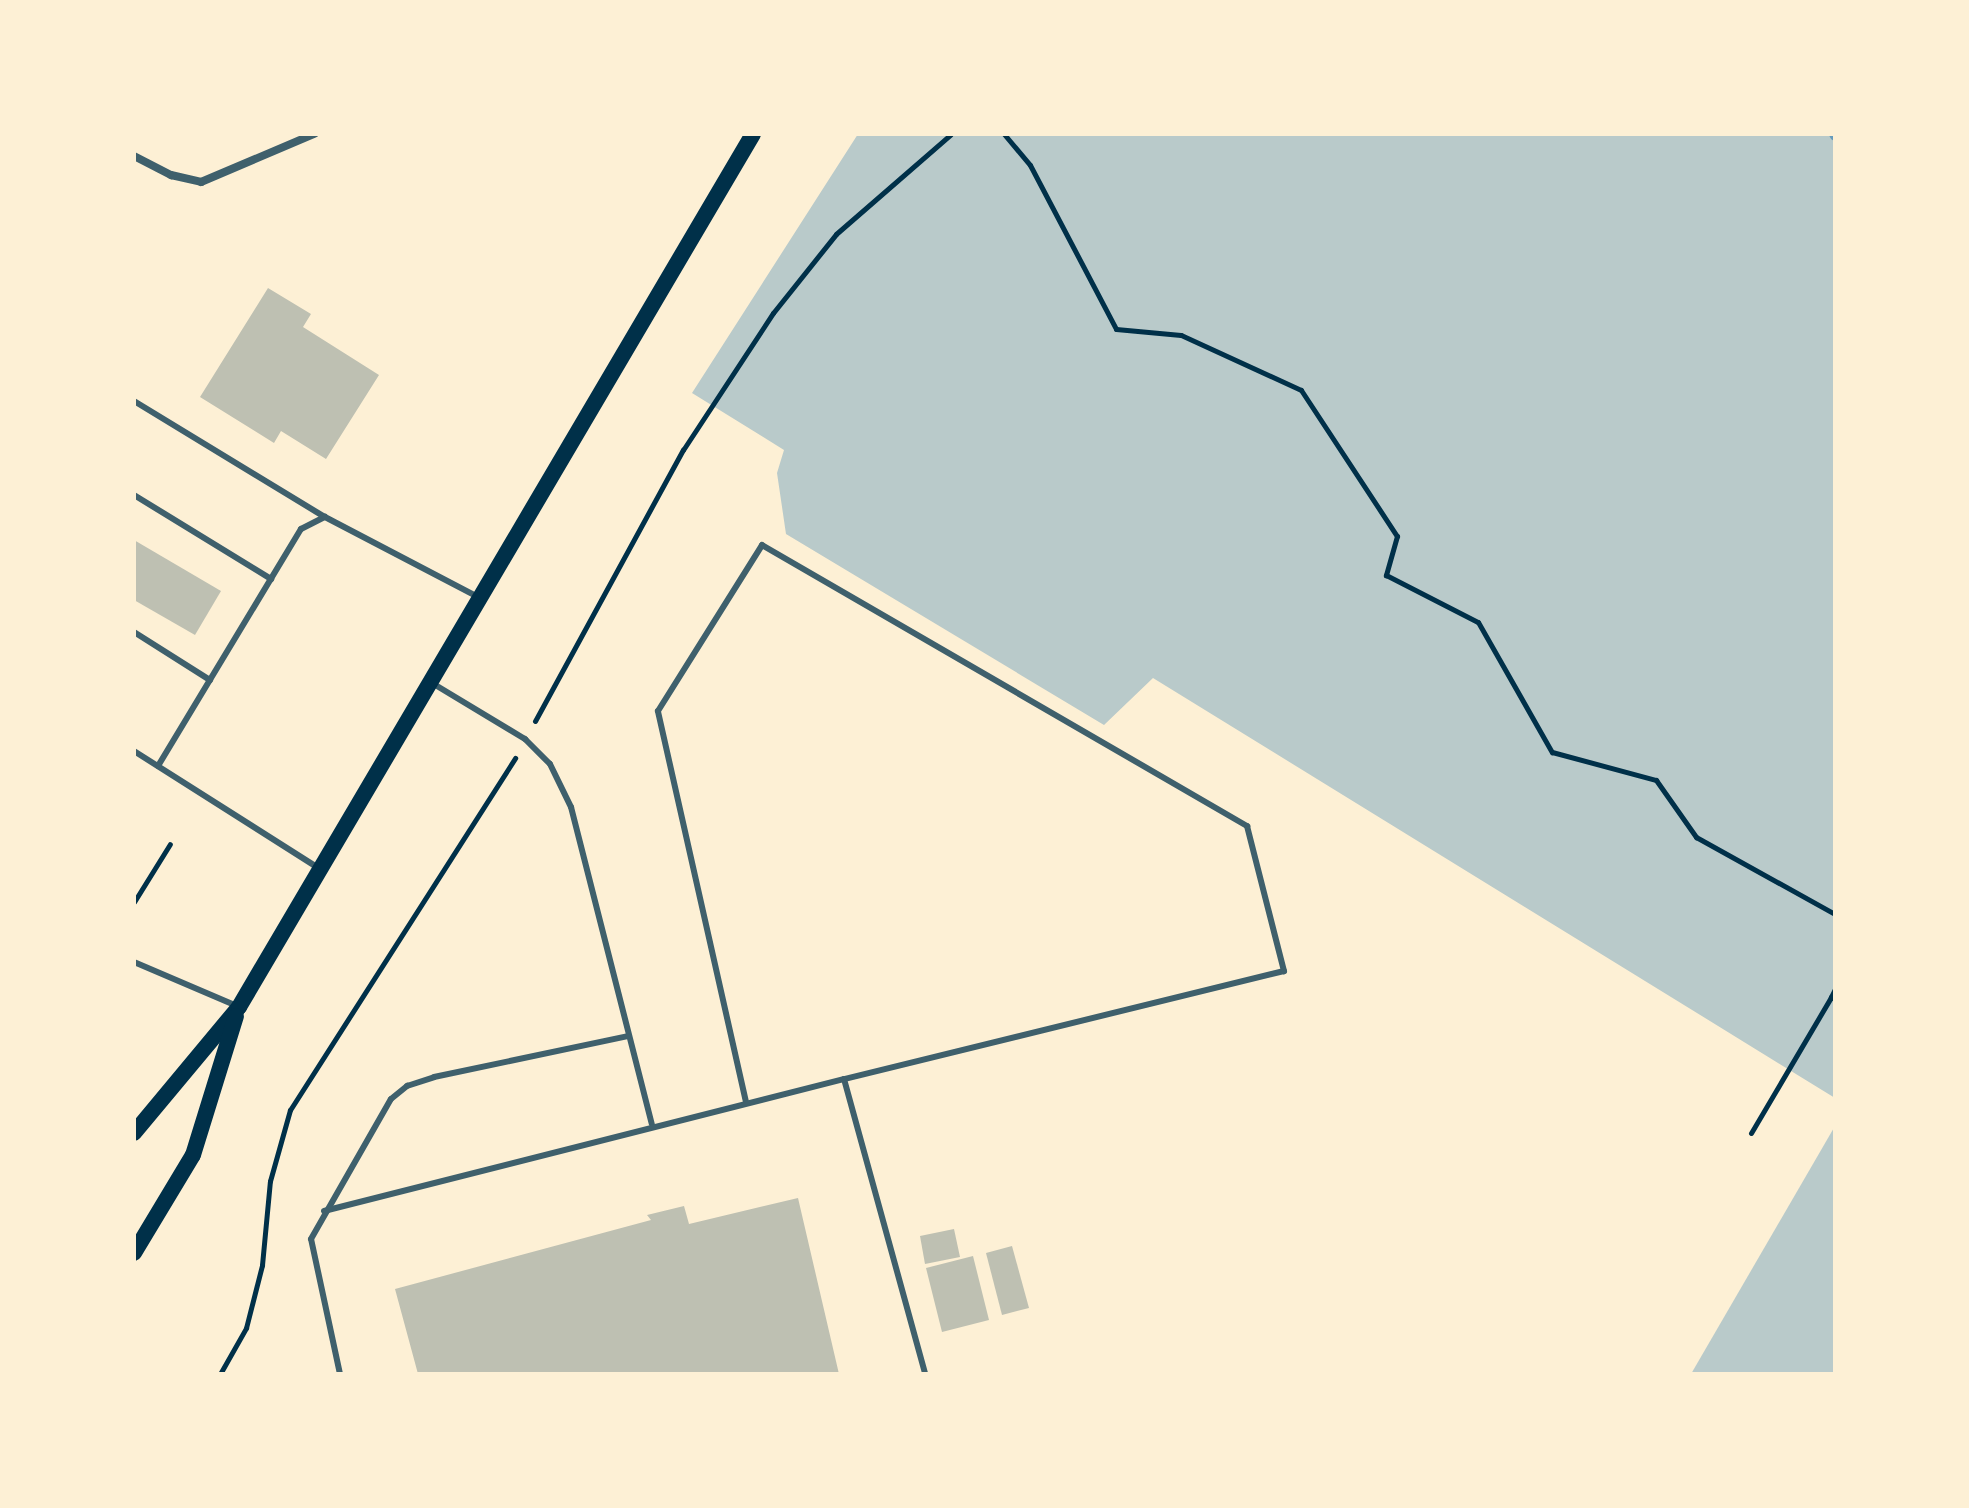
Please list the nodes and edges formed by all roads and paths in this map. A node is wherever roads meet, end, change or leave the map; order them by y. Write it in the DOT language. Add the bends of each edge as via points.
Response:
graph roads {
  1 [pos="314,134"];
  2 [pos="753,134"];
  3 [pos="1004,134"];
  4 [pos="134,156"];
  5 [pos="134,401"];
  6 [pos="134,495"];
  7 [pos="325,517"];
  8 [pos="271,579"];
  9 [pos="479,597"];
  10 [pos="134,632"];
  11 [pos="210,680"];
  12 [pos="429,681"];
  13 [pos="134,751"];
  14 [pos="158,766"];
  15 [pos="170,844"];
  16 [pos="320,869"];
  17 [pos="134,902"];
  18 [pos="1835,914"];
  19 [pos="134,962"];
  20 [pos="1835,989"];
  21 [pos="1833,998"];
  22 [pos="239,1007"];
  23 [pos="628,1036"];
  24 [pos="844,1079"];
  25 [pos="746,1102"];
  26 [pos="652,1124"];
  27 [pos="134,1133"];
  28 [pos="1751,1133"];
  29 [pos="324,1211"];
  30 [pos="134,1253"];
  31 [pos="340,1374"];
  32 [pos="925,1374"];
  1 -- 4 [label="street" via="201,182 171,175"];
  2 -- 9 [label="main road"];
  3 -- 18 [label="path" via="1030,165 1116,329 1181,335 1301,390 1397,536 1386,575 1478,622 1552,752 1656,780 1696,837"];
  5 -- 7 [label="lane"];
  6 -- 8 [label="lane"];
  7 -- 8 [label="lane" via="301,529"];
  7 -- 9 [label="lane"];
  8 -- 11 [label="lane"];
  9 -- 12 [label="main road"];
  10 -- 11 [label="lane"];
  11 -- 14 [label="lane"];
  12 -- 16 [label="main road"];
  12 -- 23 [label="lane" via="525,739 550,764 571,807"];
  13 -- 14 [label="lane"];
  14 -- 16 [label="lane"];
  15 -- 17 [label="path"];
  16 -- 22 [label="main road"];
  19 -- 22 [label="lane"];
  20 -- 21 [label="path"];
  21 -- 28 [label="path"];
  22 -- 27 [label="main road"];
  22 -- 30 [label="main road" via="193,1155"];
  23 -- 26 [label="lane"];
  23 -- 29 [label="lane" via="407,1086 391,1099"];
  24 -- 25 [label="lane"];
  24 -- 25 [label="lane" via="1284,971 1247,826 762,545 658,711"];
  24 -- 32 [label="lane"];
  25 -- 26 [label="lane"];
  26 -- 29 [label="lane"];
  29 -- 31 [label="lane" via="311,1239 312,1260"];
}
